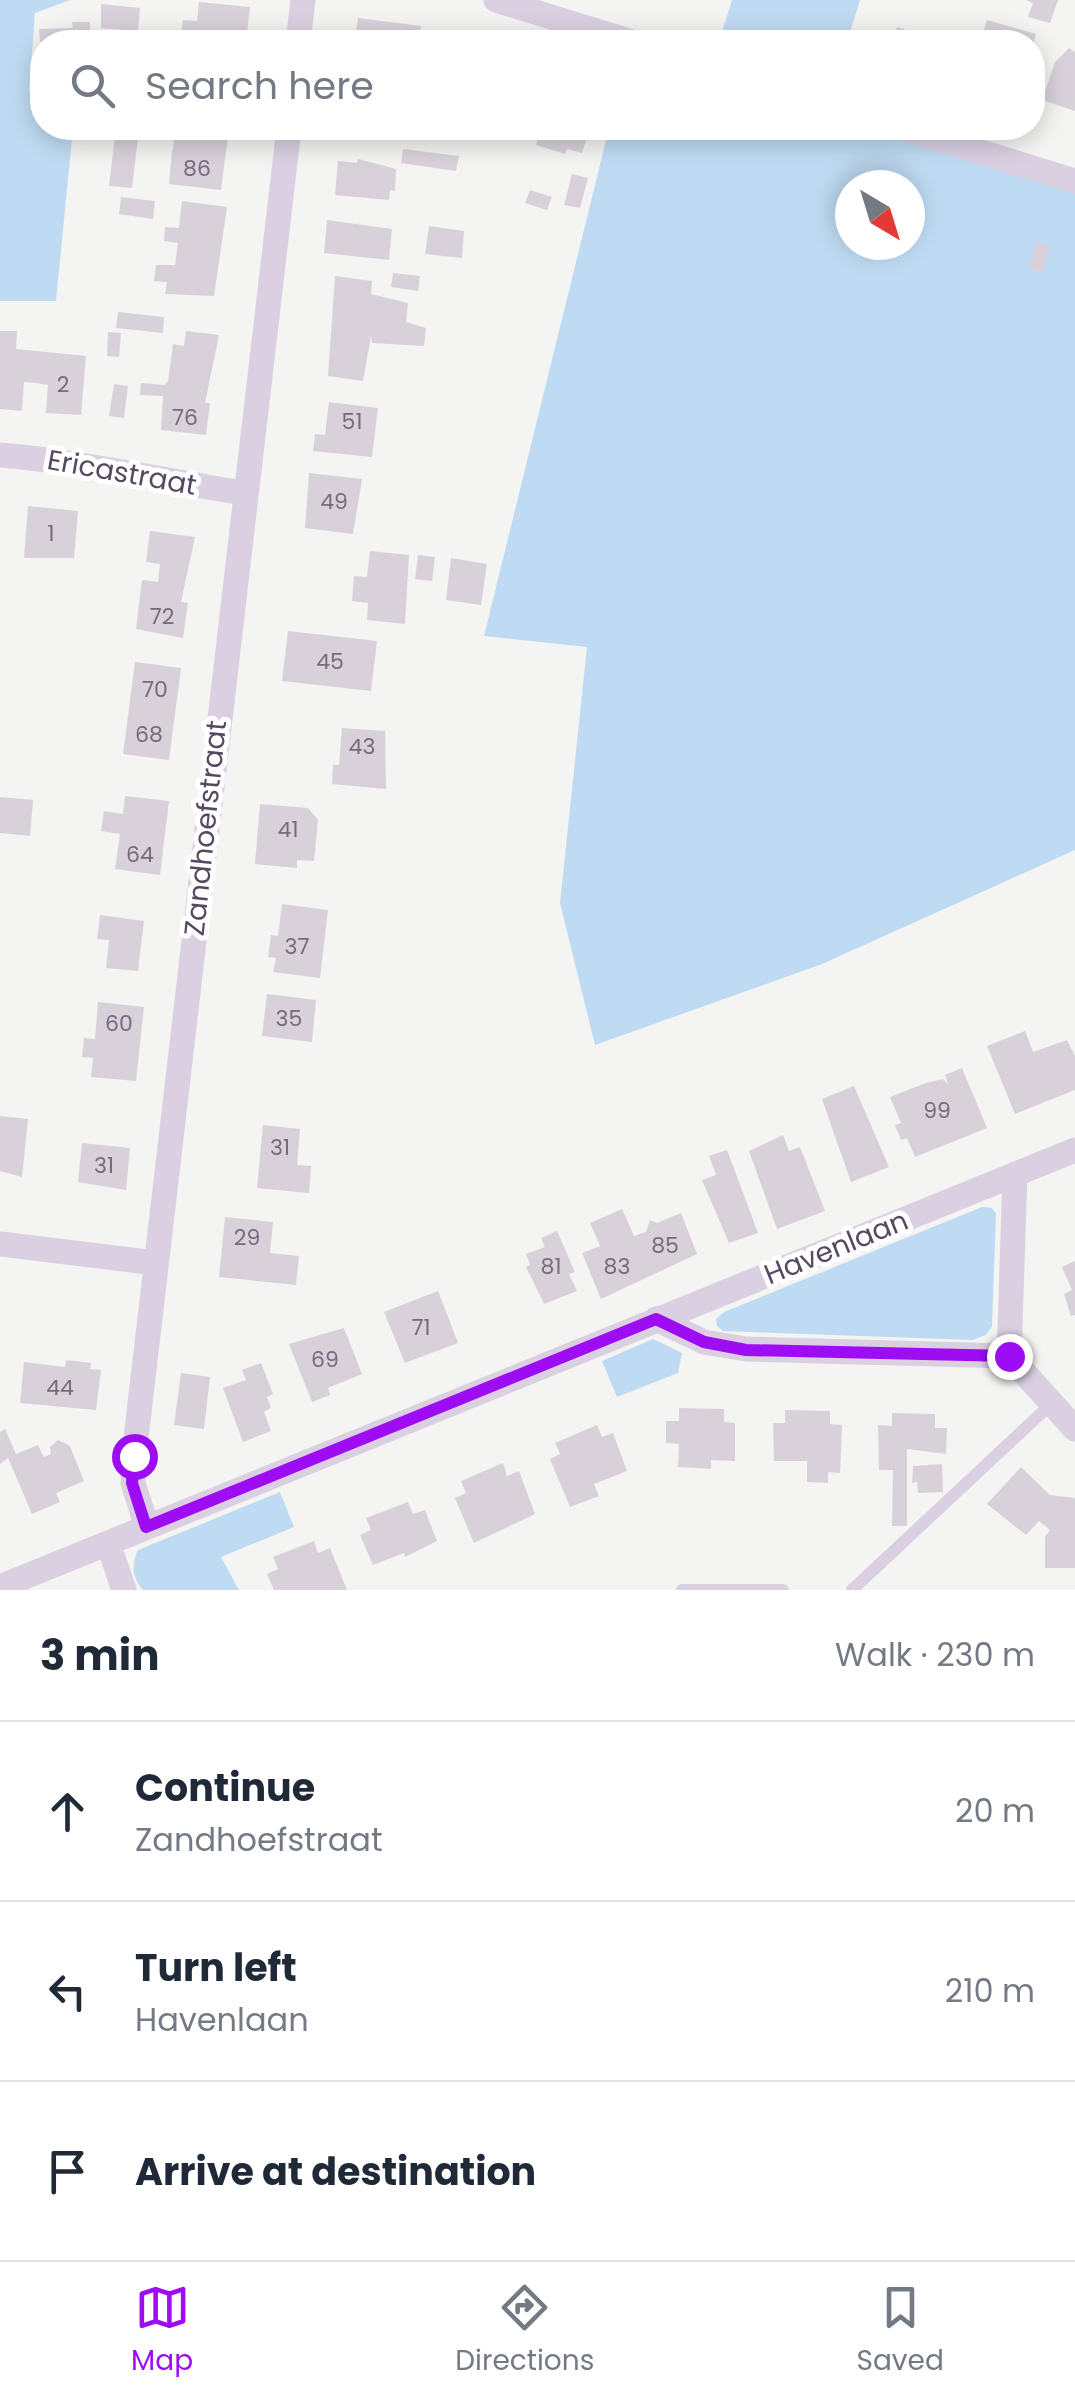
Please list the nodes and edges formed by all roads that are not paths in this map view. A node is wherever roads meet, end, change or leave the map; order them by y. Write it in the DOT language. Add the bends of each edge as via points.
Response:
graph roads {
  1 [pos="304,0"];
  2 [pos="496,0"];
  3 [pos="300,30"];
  4 [pos="593,30"];
  5 [pos="287,140"];
  6 [pos="943,140"];
  7 [pos="1075,181"];
  8 [pos="0,455"];
  9 [pos="243,492"];
  10 [pos="1075,1150"];
  11 [pos="1015,1174"];
  12 [pos="0,1244"];
  13 [pos="156,1262"];
  14 [pos="656,1319"];
  15 [pos="1009,1356"];
  16 [pos="1051,1404"];
  17 [pos="1075,1429"];
  18 [pos="146,1527"];
  19 [pos="108,1543"];
  20 [pos="0,1587"];
  21 [pos="124,1590"];
  22 [pos="682,1590"];
  23 [pos="784,1590"];
  24 [pos="852,1590"];
  1 -- 3 [label="street"];
  2 -- 4 [label="street"];
  5 -- 9 [label="street, Zandhoefstraat"];
  6 -- 7 [label="street"];
  8 -- 9 [label="street, Ericastraat"];
  9 -- 13 [label="street, Zandhoefstraat"];
  10 -- 11 [label="street, Havenlaan"];
  11 -- 14 [label="street, Havenlaan"];
  11 -- 15 [label="street"];
  12 -- 13 [label="street"];
  13 -- 18 [label="street, Zandhoefstraat" via="132,1483"];
  14 -- 15 [label="street" via="704,1342 746,1350"];
  14 -- 18 [label="street, Havenlaan"];
  15 -- 16 [label="street"];
  16 -- 17 [label="street"];
  16 -- 24 [label="lane"];
  18 -- 19 [label="street, Havenlaan"];
  19 -- 20 [label="street, Havenlaan"];
  19 -- 21 [label="street"];
  22 -- 23 [label="lane"];
}
